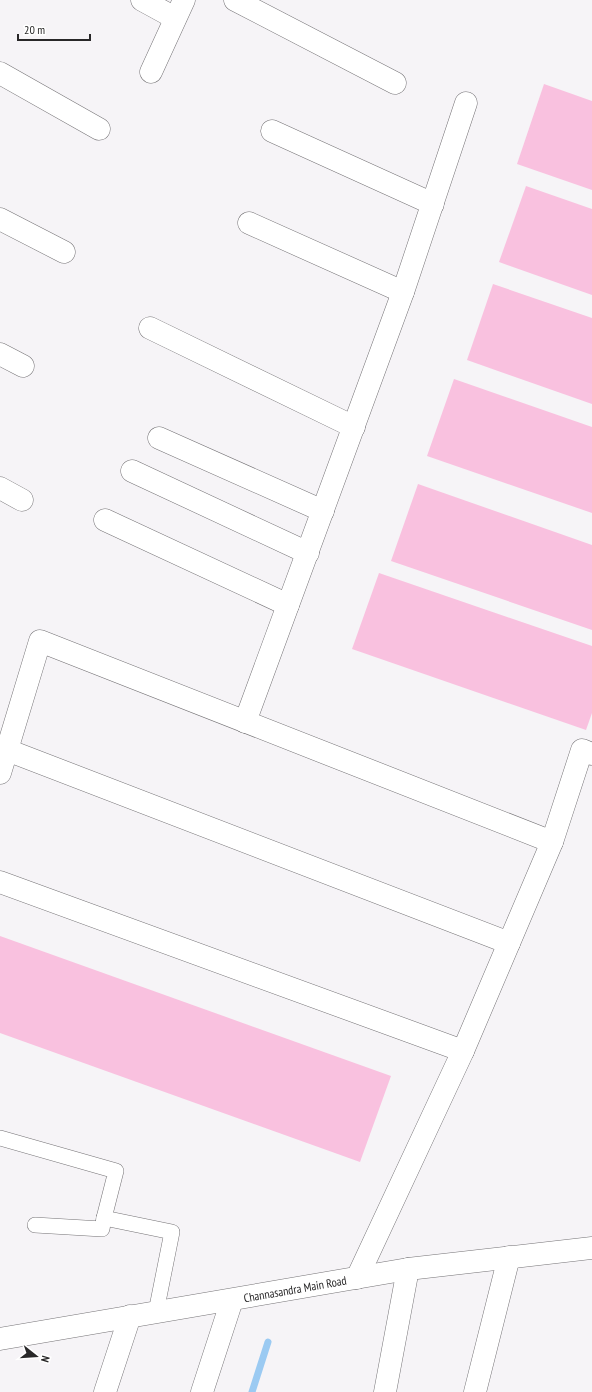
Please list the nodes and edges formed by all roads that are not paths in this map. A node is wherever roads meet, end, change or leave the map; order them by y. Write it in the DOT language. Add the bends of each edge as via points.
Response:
graph roads {
  1 [pos="142,0"];
  2 [pos="235,0"];
  3 [pos="180,9"];
  4 [pos="151,72"];
  5 [pos="0,73"];
  6 [pos="395,83"];
  7 [pos="466,103"];
  8 [pos="99,129"];
  9 [pos="272,130"];
  10 [pos="433,204"];
  11 [pos="0,219"];
  12 [pos="249,223"];
  13 [pos="64,252"];
  14 [pos="403,292"];
  15 [pos="150,328"];
  16 [pos="0,354"];
  17 [pos="23,366"];
  18 [pos="354,427"];
  19 [pos="159,438"];
  20 [pos="132,471"];
  21 [pos="0,488"];
  22 [pos="22,500"];
  23 [pos="323,511"];
  24 [pos="105,520"];
  25 [pos="308,553"];
  26 [pos="288,605"];
  27 [pos="245,722"];
  28 [pos="7,750"];
  29 [pos="592,754"];
  30 [pos="0,773"];
  31 [pos="552,842"];
  32 [pos="0,882"];
  33 [pos="509,943"];
  34 [pos="463,1051"];
  35 [pos="0,1138"];
  36 [pos="104,1218"];
  37 [pos="35,1225"];
  38 [pos="592,1248"];
  39 [pos="509,1257"];
  40 [pos="408,1269"];
  41 [pos="357,1278"];
  42 [pos="232,1300"];
  43 [pos="156,1312"];
  44 [pos="130,1316"];
  45 [pos="0,1339"];
  46 [pos="105,1392"];
  47 [pos="202,1392"];
  48 [pos="385,1392"];
  49 [pos="475,1392"];
  1 -- 3 [label="street"];
  2 -- 6 [label="street"];
  3 -- 4 [label="street"];
  5 -- 8 [label="street"];
  7 -- 10 [label="street"];
  9 -- 10 [label="street"];
  10 -- 14 [label="street"];
  11 -- 13 [label="street"];
  12 -- 14 [label="street"];
  14 -- 18 [label="street"];
  15 -- 18 [label="street"];
  16 -- 17 [label="street"];
  18 -- 23 [label="street"];
  19 -- 23 [label="street"];
  20 -- 25 [label="street"];
  21 -- 22 [label="street"];
  23 -- 25 [label="street"];
  24 -- 26 [label="street"];
  25 -- 26 [label="street"];
  26 -- 27 [label="street"];
  27 -- 28 [label="street" via="40,641"];
  27 -- 31 [label="street"];
  28 -- 30 [label="street"];
  28 -- 33 [label="street"];
  29 -- 31 [label="street" via="582,750"];
  31 -- 33 [label="street"];
  32 -- 34 [label="street"];
  33 -- 34 [label="street"];
  34 -- 41 [label="street"];
  35 -- 36 [label="lane" via="116,1171"];
  36 -- 37 [label="lane" via="102,1229"];
  36 -- 43 [label="lane" via="172,1232"];
  38 -- 39 [label="street, Channasandra Main Road"];
  39 -- 40 [label="street, Channasandra Main Road"];
  39 -- 49 [label="street"];
  40 -- 41 [label="street, Channasandra Main Road"];
  40 -- 48 [label="street"];
  41 -- 42 [label="street, Channasandra Main Road"];
  42 -- 43 [label="street, Channasandra Main Road"];
  42 -- 47 [label="street"];
  43 -- 44 [label="street, Channasandra Main Road"];
  44 -- 45 [label="street, Channasandra Main Road"];
  44 -- 46 [label="street"];
}
